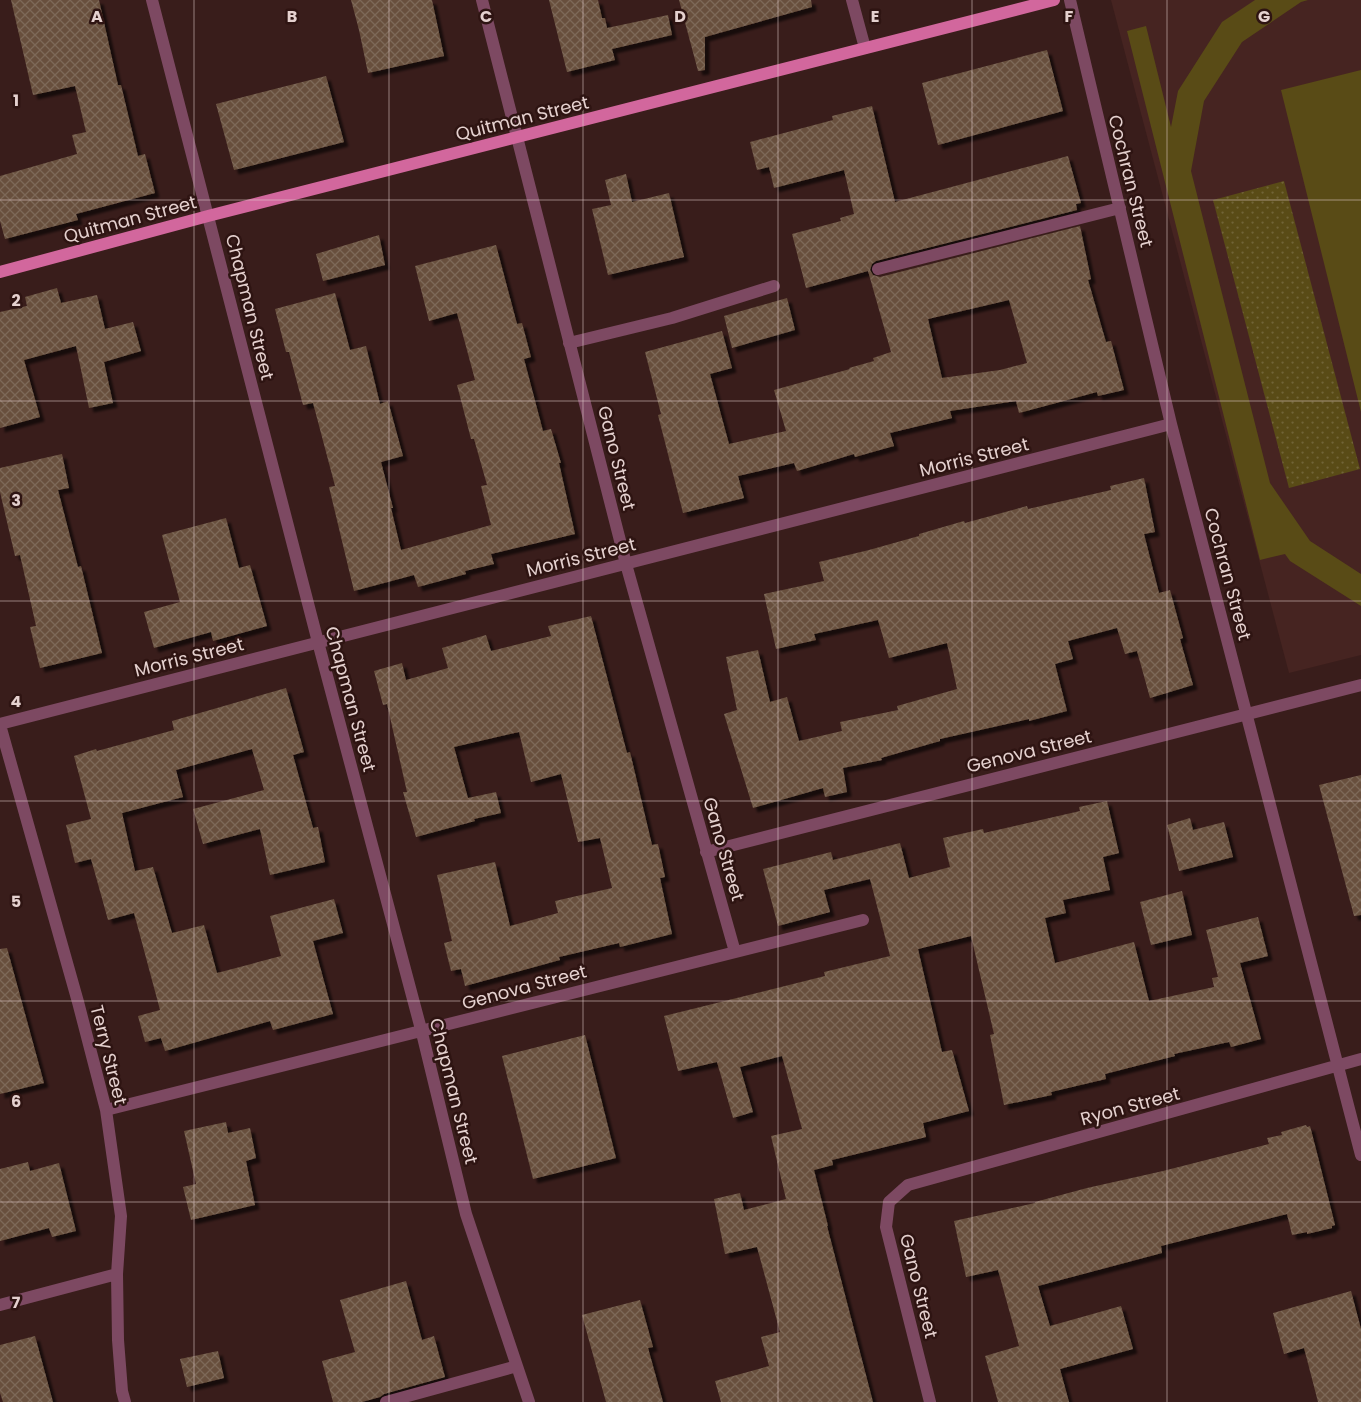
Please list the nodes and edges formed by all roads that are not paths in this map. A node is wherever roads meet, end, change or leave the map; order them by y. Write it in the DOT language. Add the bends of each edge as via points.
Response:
graph roads {
  1 [pos="152,0"];
  2 [pos="482,0"];
  3 [pos="852,0"];
  4 [pos="1054,0"];
  5 [pos="1070,0"];
  6 [pos="866,48"];
  7 [pos="517,138"];
  8 [pos="1120,208"];
  9 [pos="208,216"];
  10 [pos="878,269"];
  11 [pos="0,272"];
  12 [pos="774,286"];
  13 [pos="569,343"];
  14 [pos="1172,424"];
  15 [pos="626,564"];
  16 [pos="318,642"];
  17 [pos="1361,685"];
  18 [pos="1246,714"];
  19 [pos="0,725"];
  20 [pos="706,852"];
  21 [pos="863,920"];
  22 [pos="735,952"];
  23 [pos="422,1033"];
  24 [pos="1361,1059"];
  25 [pos="1338,1067"];
  26 [pos="106,1110"];
  27 [pos="1361,1155"];
  28 [pos="908,1185"];
  29 [pos="117,1274"];
  30 [pos="0,1305"];
  31 [pos="517,1366"];
  32 [pos="125,1402"];
  33 [pos="386,1402"];
  34 [pos="529,1402"];
  35 [pos="930,1402"];
  1 -- 9 [label="street, Chapman Street"];
  2 -- 7 [label="street, Gano Street"];
  3 -- 6 [label="street"];
  4 -- 6 [label="main road, Quitman Street"];
  5 -- 8 [label="street, Cochran Street"];
  6 -- 7 [label="main road, Quitman Street"];
  7 -- 9 [label="main road, Quitman Street"];
  7 -- 13 [label="street, Gano Street"];
  8 -- 10 [label="street"];
  8 -- 14 [label="street, Cochran Street"];
  9 -- 11 [label="main road, Quitman Street"];
  9 -- 16 [label="street, Chapman Street"];
  12 -- 13 [label="street" via="672,318"];
  13 -- 15 [label="street, Gano Street"];
  14 -- 15 [label="street, Morris Street"];
  14 -- 18 [label="street, Cochran Street"];
  15 -- 16 [label="street, Morris Street"];
  15 -- 20 [label="street, Gano Street"];
  16 -- 19 [label="street, Morris Street"];
  16 -- 23 [label="street, Chapman Street"];
  17 -- 18 [label="street, Genova Street"];
  18 -- 20 [label="street, Genova Street"];
  18 -- 25 [label="street, Cochran Street"];
  19 -- 26 [label="street, Terry Street"];
  20 -- 22 [label="street, Gano Street"];
  21 -- 22 [label="street, Genova Street"];
  22 -- 23 [label="street, Genova Street"];
  23 -- 26 [label="street, Genova Street"];
  23 -- 31 [label="street, Chapman Street" via="466,1214"];
  24 -- 25 [label="street, Ryon Street"];
  25 -- 27 [label="street, Cochran Street"];
  25 -- 28 [label="street, Ryon Street"];
  26 -- 29 [label="street, Terry Street" via="121,1216"];
  28 -- 35 [label="street, Gano Street" via="889,1202 886,1227"];
  29 -- 30 [label="street"];
  29 -- 32 [label="street, Terry Street" via="118,1340"];
  31 -- 33 [label="street"];
  31 -- 34 [label="street, Chapman Street"];
}
